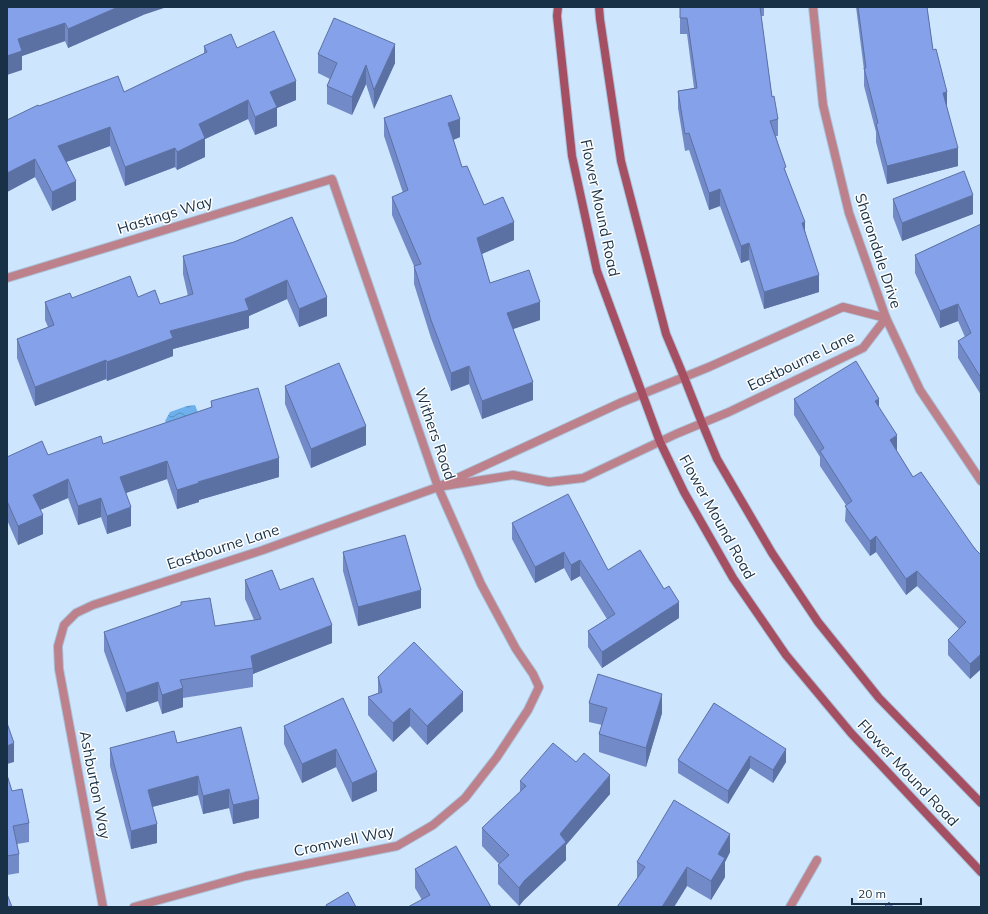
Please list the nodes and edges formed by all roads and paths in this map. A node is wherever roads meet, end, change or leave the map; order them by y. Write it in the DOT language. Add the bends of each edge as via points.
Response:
graph roads {
  1 [pos="558,7"];
  2 [pos="599,7"];
  3 [pos="813,7"];
  4 [pos="332,179"];
  5 [pos="7,278"];
  6 [pos="886,318"];
  7 [pos="684,377"];
  8 [pos="643,394"];
  9 [pos="702,424"];
  10 [pos="660,442"];
  11 [pos="981,481"];
  12 [pos="438,487"];
  13 [pos="59,669"];
  14 [pos="539,687"];
  15 [pos="981,803"];
  16 [pos="817,860"];
  17 [pos="981,872"];
  18 [pos="103,907"];
  19 [pos="134,907"];
  20 [pos="790,907"];
  1 -- 8 [label="main road, Flower Mound Road" via="572,156 592,248"];
  2 -- 7 [label="main road, Flower Mound Road" via="621,161 666,334"];
  3 -- 6 [label="street, Sharondale Drive" via="823,105 849,213"];
  4 -- 5 [label="street, Hastings Way"];
  4 -- 12 [label="street, Withers Road"];
  6 -- 7 [label="street, Eastbourne Lane" via="843,308"];
  6 -- 9 [label="street, Eastbourne Lane" via="864,348"];
  6 -- 11 [label="street, Sharondale Drive" via="920,390"];
  7 -- 8 [label="street, Eastbourne Lane"];
  7 -- 9 [label="main road, Flower Mound Road"];
  8 -- 10 [label="main road, Flower Mound Road"];
  8 -- 12 [label="street, Eastbourne Lane"];
  9 -- 10 [label="street, Eastbourne Lane"];
  9 -- 15 [label="main road, Flower Mound Road" via="718,459 772,553 818,622 879,698"];
  10 -- 12 [label="street, Eastbourne Lane" via="583,478 549,482 513,475"];
  10 -- 17 [label="main road, Flower Mound Road" via="684,492 733,578 786,655 852,733"];
  12 -- 13 [label="street, Eastbourne Lane" via="76,613 64,626 58,646"];
  12 -- 14 [label="street, Withers Road" via="481,584 516,649 534,674"];
  13 -- 18 [label="street, Ashburton Way"];
  14 -- 19 [label="street, Cromwell Way" via="528,710 497,757 465,798 433,825 397,846 246,876"];
  16 -- 20 [label="street"];
}
